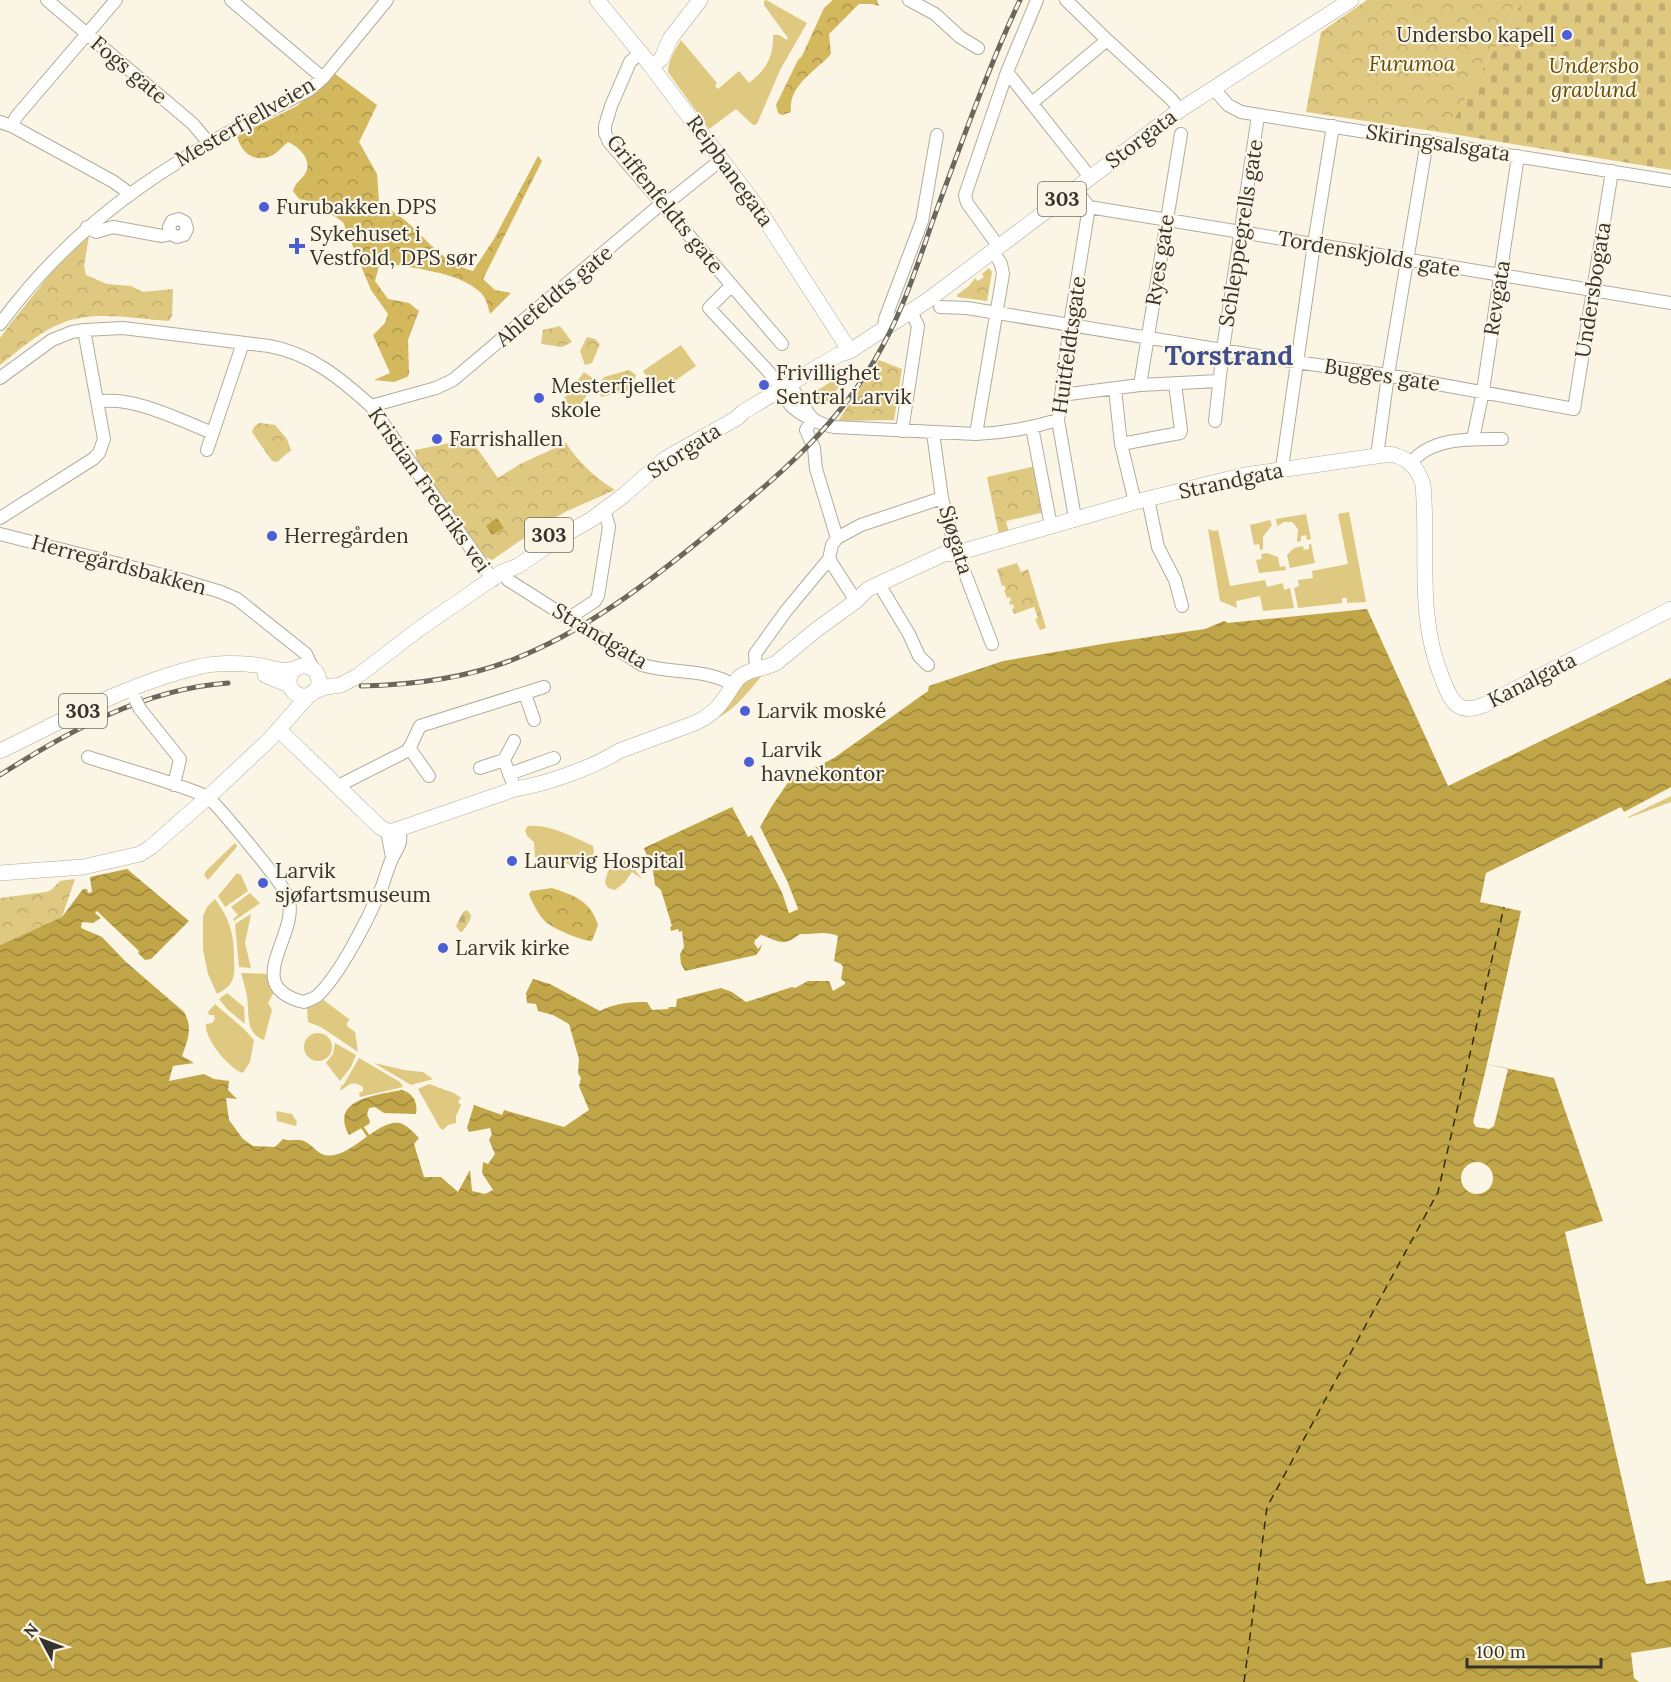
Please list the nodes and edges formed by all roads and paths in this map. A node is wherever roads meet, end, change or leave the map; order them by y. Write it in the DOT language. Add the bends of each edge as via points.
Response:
graph roads {
  1 [pos="47,0"];
  2 [pos="116,0"];
  3 [pos="231,0"];
  4 [pos="597,0"];
  5 [pos="700,0"];
  6 [pos="909,0"];
  7 [pos="1037,0"];
  8 [pos="1066,0"];
  9 [pos="1352,0"];
  10 [pos="385,1"];
  11 [pos="87,34"];
  12 [pos="1107,40"];
  13 [pos="978,48"];
  14 [pos="646,59"];
  15 [pos="1007,72"];
  16 [pos="323,78"];
  17 [pos="1214,89"];
  18 [pos="1032,103"];
  19 [pos="1179,110"];
  20 [pos="1258,116"];
  21 [pos="6,124"];
  22 [pos="1333,126"];
  23 [pos="1181,134"];
  24 [pos="937,135"];
  25 [pos="1427,141"];
  26 [pos="208,142"];
  27 [pos="1518,156"];
  28 [pos="723,159"];
  29 [pos="1612,171"];
  30 [pos="1090,177"];
  31 [pos="1671,181"];
  32 [pos="1075,189"];
  33 [pos="129,194"];
  34 [pos="661,204"];
  35 [pos="1089,207"];
  36 [pos="1166,220"];
  37 [pos="87,227"];
  38 [pos="1240,232"];
  39 [pos="171,234"];
  40 [pos="1314,244"];
  41 [pos="996,249"];
  42 [pos="1406,260"];
  43 [pos="1501,276"];
  44 [pos="731,286"];
  45 [pos="1593,290"];
  46 [pos="1671,303"];
  47 [pos="940,307"];
  48 [pos="911,311"];
  49 [pos="996,313"];
  50 [pos="0,324"];
  51 [pos="1070,324"];
  52 [pos="884,328"];
  53 [pos="84,330"];
  54 [pos="1148,337"];
  55 [pos="243,343"];
  56 [pos="782,344"];
  57 [pos="1223,349"];
  58 [pos="850,351"];
  59 [pos="1296,362"];
  60 [pos="1388,375"];
  61 [pos="0,378"];
  62 [pos="1219,381"];
  63 [pos="1175,384"];
  64 [pos="1140,386"];
  65 [pos="1115,389"];
  66 [pos="787,391"];
  67 [pos="1483,391"];
  68 [pos="1061,395"];
  69 [pos="98,402"];
  70 [pos="371,406"];
  71 [pos="1574,410"];
  72 [pos="1058,420"];
  73 [pos="1215,421"];
  74 [pos="817,422"];
  75 [pos="1032,427"];
  76 [pos="902,431"];
  77 [pos="213,433"];
  78 [pos="933,433"];
  79 [pos="976,434"];
  80 [pos="1473,439"];
  81 [pos="1502,439"];
  82 [pos="1121,444"];
  83 [pos="207,450"];
  84 [pos="1377,456"];
  85 [pos="1410,463"];
  86 [pos="1282,468"];
  87 [pos="942,498"];
  88 [pos="1141,500"];
  89 [pos="604,509"];
  90 [pos="0,518"];
  91 [pos="1075,518"];
  92 [pos="1051,526"];
  93 [pos="0,534"];
  94 [pos="837,538"];
  95 [pos="957,553"];
  96 [pos="829,559"];
  97 [pos="498,576"];
  98 [pos="881,587"];
  99 [pos="856,601"];
  100 [pos="1182,606"];
  101 [pos="1671,609"];
  102 [pos="569,618"];
  103 [pos="992,644"];
  104 [pos="756,661"];
  105 [pos="374,664"];
  106 [pos="928,665"];
  107 [pos="305,669"];
  108 [pos="168,677"];
  109 [pos="733,685"];
  110 [pos="290,687"];
  111 [pos="544,687"];
  112 [pos="313,693"];
  113 [pos="525,694"];
  114 [pos="136,701"];
  115 [pos="534,720"];
  116 [pos="281,727"];
  117 [pos="514,741"];
  118 [pos="410,749"];
  119 [pos="0,751"];
  120 [pos="88,757"];
  121 [pos="554,758"];
  122 [pos="504,760"];
  123 [pos="480,768"];
  124 [pos="429,776"];
  125 [pos="512,782"];
  126 [pos="174,785"];
  127 [pos="338,786"];
  128 [pos="208,797"];
  129 [pos="393,830"];
  130 [pos="0,873"];
  1 -- 11 [label="street, Fogs gate"];
  2 -- 11 [label="street"];
  3 -- 16 [label="street"];
  4 -- 14 [label="main road, Reipbanegata"];
  5 -- 14 [label="main road" via="670,39 662,58"];
  6 -- 13 [label="street" via="935,14"];
  7 -- 15 [label="street"];
  8 -- 12 [label="street"];
  9 -- 17 [label="main road, Storgata / 303"];
  10 -- 16 [label="street, Mesterfjellveien"];
  11 -- 21 [label="street"];
  11 -- 26 [label="street, Fogs gate" via="193,124"];
  12 -- 18 [label="street"];
  12 -- 19 [label="street"];
  14 -- 28 [label="main road, Reipbanegata"];
  14 -- 34 [label="street, Griffenfeldts gate" via="630,62 604,133"];
  15 -- 18 [label="street"];
  15 -- 41 [label="street" via="965,195"];
  16 -- 26 [label="street, Mesterfjellveien" via="309,90"];
  17 -- 19 [label="main road, Storgata / 303"];
  17 -- 20 [label="street, Skiringsalsgata" via="1228,105"];
  18 -- 30 [label="street"];
  19 -- 30 [label="main road, Storgata / 303"];
  20 -- 22 [label="street, Skiringsalsgata"];
  20 -- 38 [label="street, Schleppegrells gate"];
  21 -- 33 [label="street" via="114,182"];
  22 -- 25 [label="street, Skiringsalsgata"];
  22 -- 40 [label="street"];
  23 -- 36 [label="street, Ryes gate"];
  24 -- 52 [label="street" via="922,220"];
  25 -- 27 [label="street, Skiringsalsgata"];
  25 -- 42 [label="street"];
  26 -- 33 [label="street, Mesterfjellveien"];
  27 -- 29 [label="street, Skiringsalsgata"];
  27 -- 43 [label="street, Revgata"];
  28 -- 34 [label="street, Ahlefeldts gate"];
  28 -- 58 [label="main road, Reipbanegata"];
  29 -- 31 [label="street, Skiringsalsgata"];
  29 -- 45 [label="street, Undersbogata"];
  30 -- 32 [label="main road, Storgata / 303"];
  32 -- 35 [label="street"];
  32 -- 41 [label="main road, Storgata / 303"];
  33 -- 37 [label="street, Mesterfjellveien"];
  34 -- 44 [label="street, Griffenfeldts gate"];
  34 -- 70 [label="street, Ahlefeldts gate" via="453,380"];
  35 -- 36 [label="street, Tordenskjolds gate"];
  35 -- 51 [label="street, Huitfeldtsgate"];
  36 -- 38 [label="street, Tordenskjolds gate"];
  36 -- 54 [label="street, Ryes gate"];
  37 -- 39 [label="street" via="96,232 113,227 162,236"];
  37 -- 50 [label="street, Mesterfjellveien" via="40,273"];
  38 -- 40 [label="street, Tordenskjolds gate"];
  38 -- 57 [label="street, Schleppegrells gate"];
  40 -- 42 [label="street, Tordenskjolds gate"];
  40 -- 59 [label="street"];
  41 -- 48 [label="main road, Storgata / 303"];
  41 -- 49 [label="street" via="1003,273"];
  42 -- 43 [label="street, Tordenskjolds gate"];
  42 -- 60 [label="street"];
  43 -- 45 [label="street, Tordenskjolds gate"];
  43 -- 67 [label="street, Revgata"];
  44 -- 56 [label="street, Griffenfeldts gate"];
  44 -- 66 [label="street" via="709,308"];
  45 -- 46 [label="street, Tordenskjolds gate"];
  45 -- 71 [label="street, Undersbogata"];
  47 -- 49 [label="street, Bugges gate"];
  48 -- 52 [label="main road, Storgata / 303"];
  48 -- 76 [label="street" via="918,326"];
  49 -- 51 [label="street, Bugges gate"];
  49 -- 79 [label="street"];
  51 -- 54 [label="street, Bugges gate"];
  51 -- 68 [label="street, Huitfeldtsgate"];
  52 -- 58 [label="main road, Storgata / 303"];
  53 -- 55 [label="street, Kristian Fredriks vei" via="123,328"];
  53 -- 61 [label="street, Kristian Fredriks vei" via="52,340"];
  53 -- 69 [label="street"];
  54 -- 57 [label="street, Bugges gate"];
  54 -- 64 [label="street, Ryes gate"];
  55 -- 70 [label="street, Kristian Fredriks vei" via="300,354"];
  55 -- 77 [label="street"];
  57 -- 59 [label="street, Bugges gate"];
  57 -- 62 [label="street, Schleppegrells gate"];
  58 -- 66 [label="main road, Storgata / 303" via="842,360"];
  59 -- 60 [label="street, Bugges gate"];
  59 -- 86 [label="street"];
  60 -- 67 [label="street, Bugges gate"];
  60 -- 84 [label="street"];
  62 -- 63 [label="street"];
  62 -- 73 [label="street, Schleppegrells gate"];
  63 -- 64 [label="street"];
  63 -- 82 [label="street" via="1180,433"];
  64 -- 65 [label="street"];
  65 -- 68 [label="street"];
  65 -- 82 [label="street"];
  66 -- 74 [label="street" via="790,406"];
  66 -- 89 [label="main road, Storgata / 303" via="743,412 665,459"];
  67 -- 71 [label="street, Bugges gate"];
  67 -- 80 [label="street, Revgata"];
  68 -- 72 [label="street, Huitfeldtsgate"];
  69 -- 77 [label="street" via="143,406"];
  69 -- 90 [label="street" via="104,439 99,453"];
  70 -- 97 [label="street, Kristian Fredriks vei"];
  72 -- 75 [label="street"];
  72 -- 91 [label="street, Huitfeldtsgate"];
  74 -- 76 [label="street"];
  74 -- 94 [label="street" via="806,430"];
  75 -- 79 [label="street"];
  75 -- 92 [label="street"];
  76 -- 78 [label="street"];
  77 -- 83 [label="street"];
  78 -- 79 [label="street"];
  78 -- 87 [label="street, Sjøgata"];
  80 -- 81 [label="street"];
  80 -- 85 [label="street" via="1431,446"];
  82 -- 88 [label="street"];
  84 -- 85 [label="main road, Strandgata" via="1390,454"];
  84 -- 86 [label="main road, Strandgata"];
  85 -- 101 [label="main road, Kanalgata" via="1424,485 1425,602 1430,640 1447,690 1460,708 1484,705"];
  86 -- 88 [label="main road, Strandgata"];
  87 -- 94 [label="street" via="861,525"];
  87 -- 95 [label="street, Sjøgata"];
  88 -- 91 [label="main road, Strandgata"];
  88 -- 100 [label="street"];
  89 -- 97 [label="main road, Storgata / 303" via="560,528 514,559"];
  89 -- 102 [label="street" via="609,526 598,596"];
  91 -- 92 [label="main road, Strandgata"];
  92 -- 95 [label="main road, Strandgata"];
  93 -- 107 [label="street, Herregårdsbakken" via="203,585 237,598 306,654"];
  94 -- 96 [label="street"];
  95 -- 98 [label="main road, Strandgata" via="944,554"];
  95 -- 103 [label="street, Sjøgata"];
  96 -- 99 [label="street"];
  96 -- 104 [label="street" via="786,611"];
  97 -- 102 [label="street, Strandgata"];
  97 -- 105 [label="main road, Storgata / 303"];
  98 -- 99 [label="main road, Strandgata" via="861,594"];
  98 -- 106 [label="street" via="919,656"];
  99 -- 104 [label="main road, Strandgata" via="776,663 769,667"];
  102 -- 109 [label="street, Strandgata" via="642,665 712,675"];
  104 -- 109 [label="main road, Strandgata"];
  105 -- 107 [label="main road, Storgata / 303" via="340,675"];
  105 -- 112 [label="main road, Storgata / 303" via="341,685"];
  107 -- 108 [label="main road, Storgata / 303" via="285,672 217,664"];
  107 -- 110 [label="main road" via="290,674"];
  107 -- 112 [label="main road" via="319,682"];
  108 -- 110 [label="main road, Storgata / 303" via="239,670 257,672"];
  108 -- 119 [label="main road, Storgata / 303" via="94,705"];
  109 -- 125 [label="main road" via="723,701 703,719 680,730 532,779"];
  110 -- 112 [label="main road, 303" via="300,696"];
  110 -- 116 [label="main road" via="291,698"];
  111 -- 113 [label="street"];
  112 -- 116 [label="main road"];
  113 -- 115 [label="street"];
  113 -- 118 [label="street" via="420,726"];
  114 -- 126 [label="street" via="180,759"];
  116 -- 127 [label="main road"];
  116 -- 128 [label="main road"];
  117 -- 122 [label="street"];
  118 -- 124 [label="street"];
  118 -- 127 [label="street"];
  120 -- 126 [label="street"];
  121 -- 125 [label="street"];
  122 -- 123 [label="street"];
  122 -- 125 [label="street"];
  125 -- 129 [label="main road"];
  126 -- 128 [label="street"];
  127 -- 129 [label="main road" via="380,827"];
  128 -- 129 [label="street" via="285,891 290,913 273,972 274,983 284,994 304,1002 316,997 354,942 392,857"];
  128 -- 130 [label="main road" via="140,854 83,867"];
}
